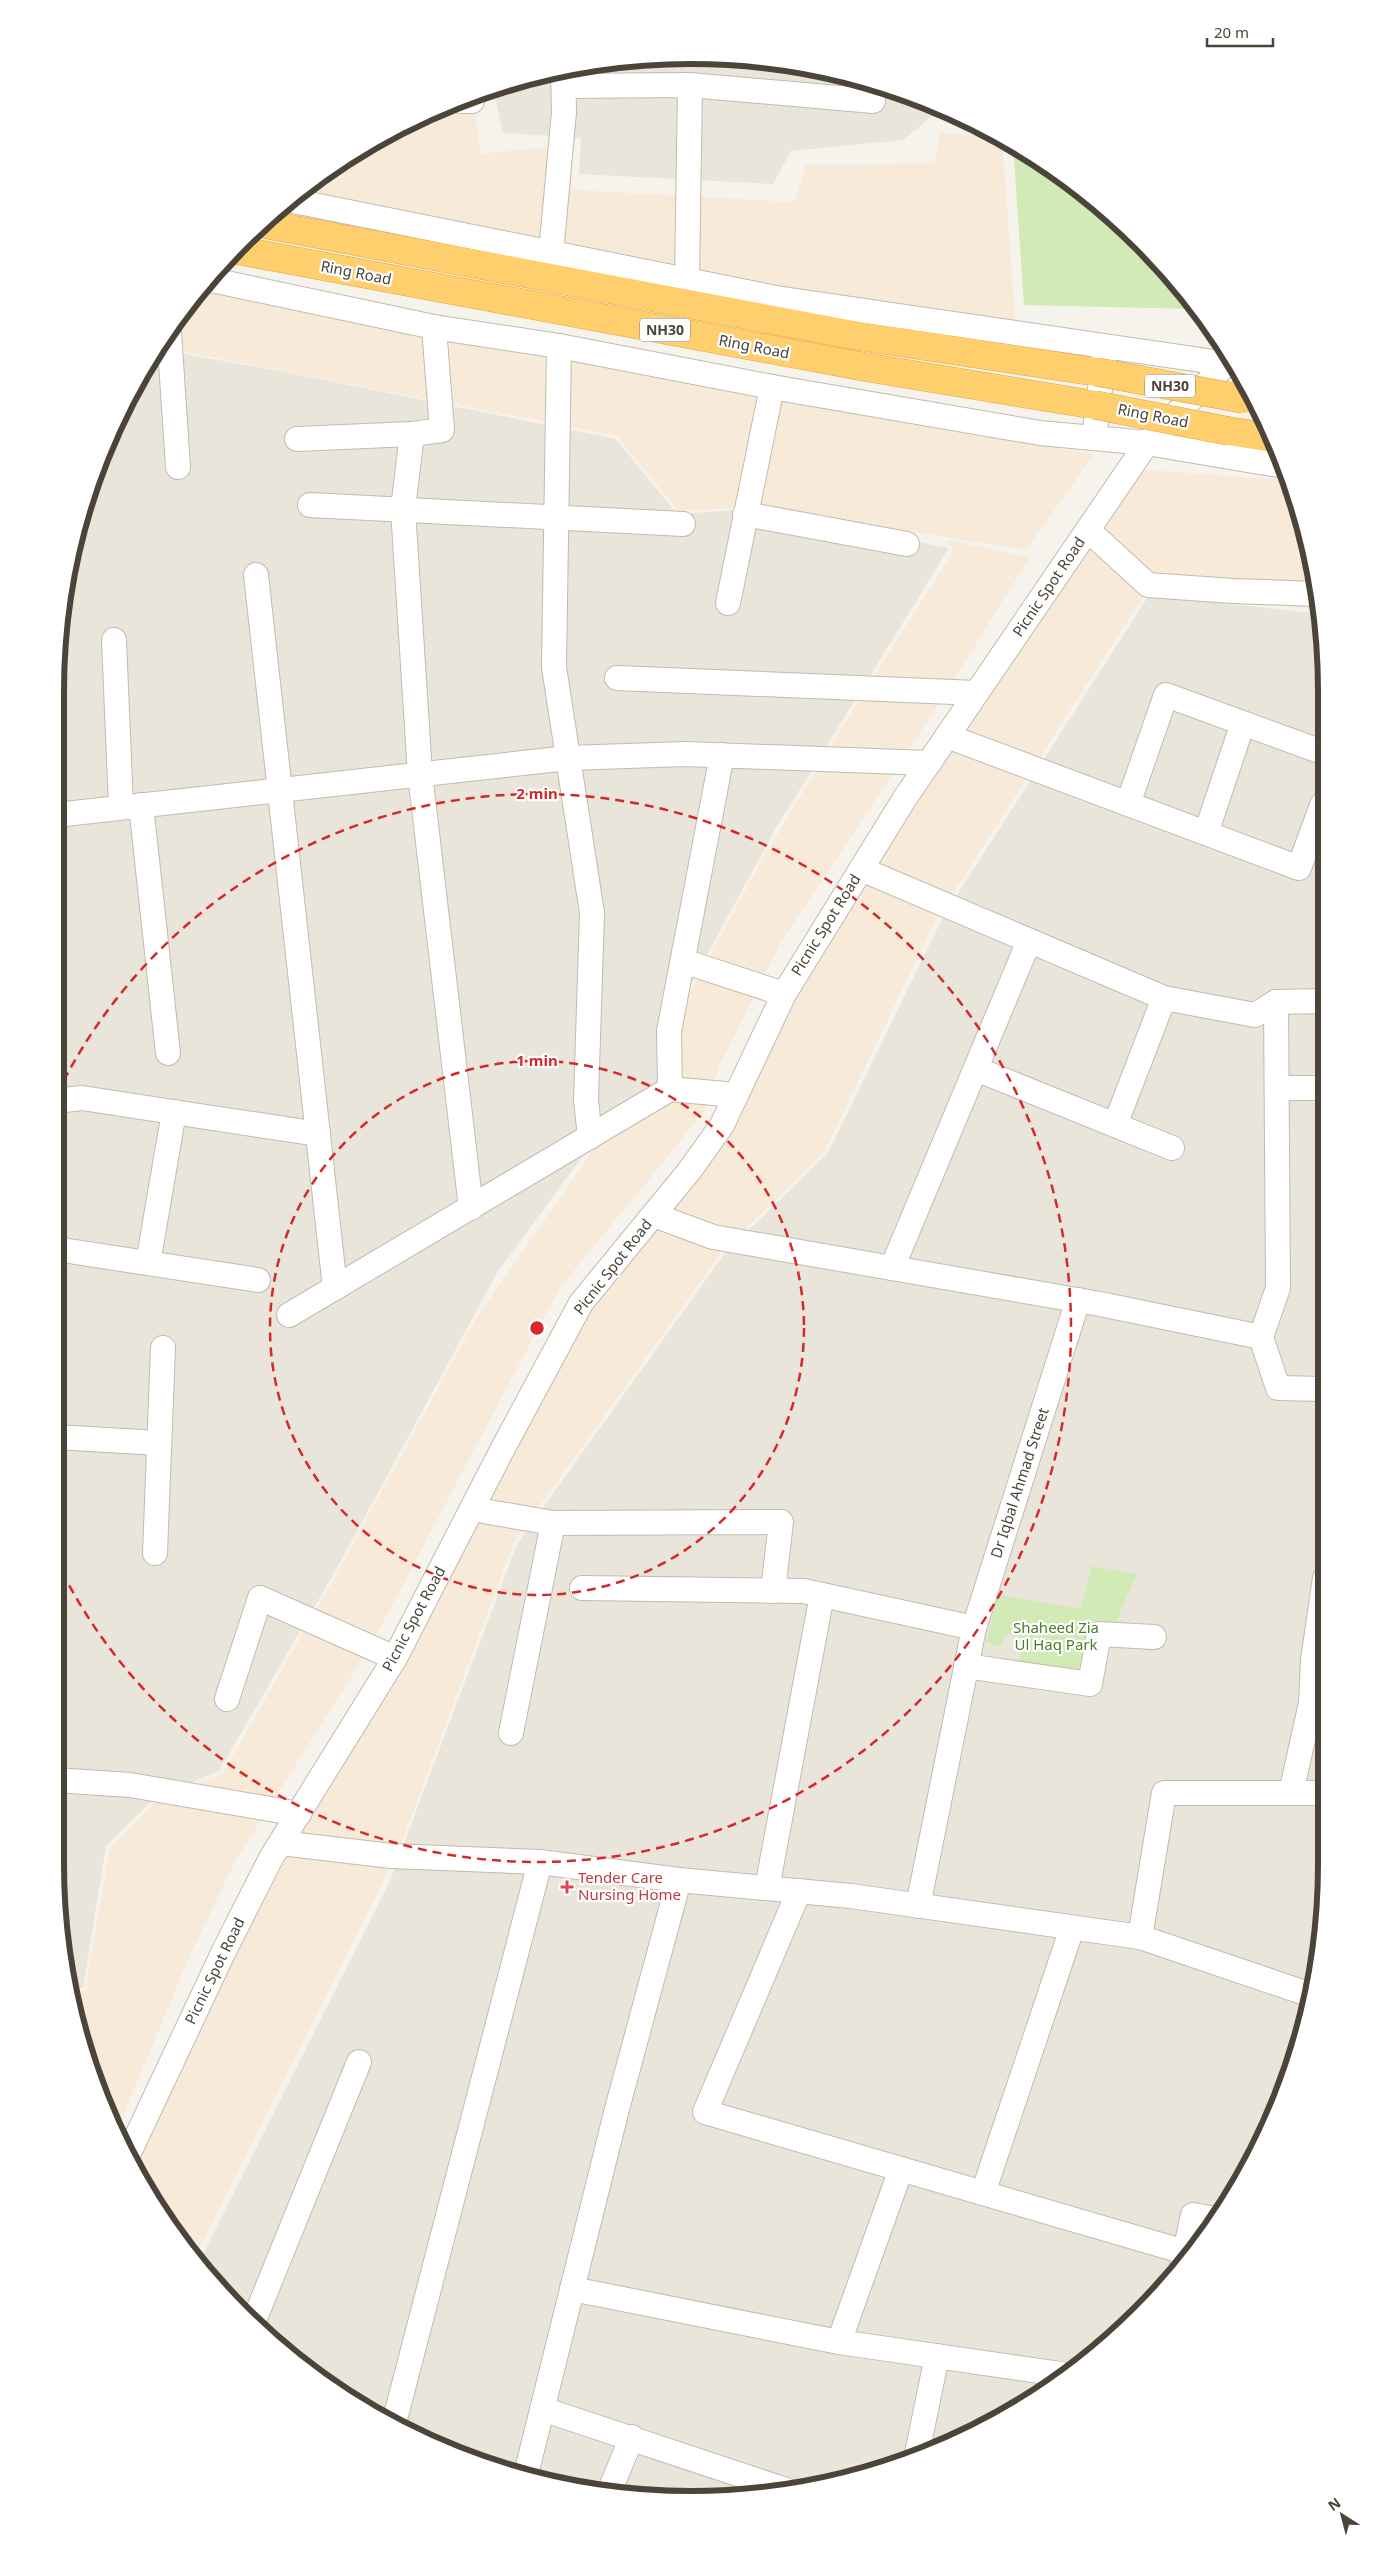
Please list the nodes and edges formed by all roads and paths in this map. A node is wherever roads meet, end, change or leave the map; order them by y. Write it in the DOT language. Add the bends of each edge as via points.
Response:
graph roads {
  1 [pos="564,78"];
  2 [pos="690,85"];
  3 [pos="873,101"];
  4 [pos="298,202"];
  5 [pos="270,225"];
  6 [pos="243,251"];
  7 [pos="551,253"];
  8 [pos="687,280"];
  9 [pos="216,281"];
  10 [pos="434,327"];
  11 [pos="170,342"];
  12 [pos="559,346"];
  13 [pos="1101,360"];
  14 [pos="1225,363"];
  15 [pos="1227,366"];
  16 [pos="772,387"];
  17 [pos="1246,399"];
  18 [pos="412,434"];
  19 [pos="1264,436"];
  20 [pos="1094,438"];
  21 [pos="297,439"];
  22 [pos="1147,443"];
  23 [pos="1276,465"];
  24 [pos="178,467"];
  25 [pos="310,505"];
  26 [pos="403,509"];
  27 [pos="745,514"];
  28 [pos="556,517"];
  29 [pos="683,524"];
  30 [pos="1088,530"];
  31 [pos="907,544"];
  32 [pos="256,575"];
  33 [pos="1310,594"];
  34 [pos="728,604"];
  35 [pos="114,640"];
  36 [pos="617,678"];
  37 [pos="976,693"];
  38 [pos="1244,723"];
  39 [pos="947,736"];
  40 [pos="1318,751"];
  41 [pos="722,755"];
  42 [pos="568,758"];
  43 [pos="929,763"];
  44 [pos="420,774"];
  45 [pos="279,789"];
  46 [pos="1128,804"];
  47 [pos="131,806"];
  48 [pos="64,814"];
  49 [pos="1318,816"];
  50 [pos="1206,833"];
  51 [pos="861,869"];
  52 [pos="1030,941"];
  53 [pos="683,961"];
  54 [pos="784,994"];
  55 [pos="1164,998"];
  56 [pos="1318,1001"];
  57 [pos="1276,1002"];
  58 [pos="168,1053"];
  59 [pos="976,1069"];
  60 [pos="1277,1088"];
  61 [pos="1318,1088"];
  62 [pos="670,1089"];
  63 [pos="736,1095"];
  64 [pos="64,1100"];
  65 [pos="174,1112"];
  66 [pos="1115,1126"];
  67 [pos="318,1134"];
  68 [pos="590,1137"];
  69 [pos="1172,1148"];
  70 [pos="471,1208"];
  71 [pos="654,1214"];
  72 [pos="64,1249"];
  73 [pos="148,1263"];
  74 [pos="892,1268"];
  75 [pos="258,1280"];
  76 [pos="335,1288"];
  77 [pos="1078,1300"];
  78 [pos="289,1315"];
  79 [pos="1261,1337"];
  80 [pos="163,1348"];
  81 [pos="1318,1389"];
  82 [pos="64,1438"];
  83 [pos="159,1444"];
  84 [pos="472,1509"];
  85 [pos="552,1523"];
  86 [pos="155,1553"];
  87 [pos="582,1588"];
  88 [pos="773,1591"];
  89 [pos="822,1595"];
  90 [pos="1318,1626"];
  91 [pos="974,1628"];
  92 [pos="1154,1637"];
  93 [pos="395,1658"];
  94 [pos="966,1666"];
  95 [pos="227,1699"];
  96 [pos="511,1733"];
  97 [pos="64,1781"];
  98 [pos="1291,1793"];
  99 [pos="1318,1793"];
  100 [pos="299,1814"];
  101 [pos="280,1843"];
  102 [pos="540,1862"];
  103 [pos="679,1880"];
  104 [pos="767,1888"];
  105 [pos="799,1891"];
  106 [pos="918,1906"];
  107 [pos="1072,1928"];
  108 [pos="1140,1937"];
  109 [pos="1304,1993"];
  110 [pos="359,2062"];
  111 [pos="132,2147"];
  112 [pos="901,2169"];
  113 [pos="983,2193"];
  114 [pos="1209,2218"];
  115 [pos="1185,2251"];
  116 [pos="1179,2258"];
  117 [pos="572,2289"];
  118 [pos="256,2317"];
  119 [pos="839,2342"];
  120 [pos="936,2356"];
  121 [pos="1057,2374"];
  122 [pos="542,2408"];
  123 [pos="396,2417"];
  124 [pos="632,2437"];
  125 [pos="918,2449"];
  126 [pos="527,2469"];
  127 [pos="611,2486"];
  128 [pos="774,2486"];
  1 -- 2 [label="street"];
  1 -- 7 [label="street" via="564,112"];
  2 -- 3 [label="street"];
  2 -- 8 [label="street"];
  4 -- 7 [label="street"];
  5 -- 13 [label="highway, Ring Road / NH30" via="858,336"];
  6 -- 19 [label="highway, Ring Road / NH30, bridge" via="865,367"];
  7 -- 8 [label="street"];
  8 -- 13 [label="street"];
  9 -- 10 [label="street"];
  10 -- 12 [label="street"];
  10 -- 18 [label="street" via="442,430"];
  11 -- 24 [label="street"];
  12 -- 16 [label="street"];
  12 -- 28 [label="street"];
  13 -- 14 [label="street"];
  13 -- 17 [label="highway, Ring Road / NH30, bridge"];
  13 -- 20 [label="street"];
  15 -- 22 [label="street, Picnic Spot Road"];
  16 -- 20 [label="street" via="1040,433"];
  16 -- 27 [label="street"];
  18 -- 21 [label="street"];
  18 -- 26 [label="street"];
  20 -- 22 [label="street"];
  22 -- 23 [label="street"];
  22 -- 30 [label="street, Picnic Spot Road"];
  25 -- 26 [label="street"];
  26 -- 28 [label="street"];
  26 -- 44 [label="street"];
  27 -- 31 [label="street"];
  27 -- 34 [label="street"];
  28 -- 29 [label="street"];
  28 -- 42 [label="street" via="554,667"];
  30 -- 33 [label="street" via="1148,585"];
  30 -- 37 [label="street, Picnic Spot Road"];
  32 -- 45 [label="street"];
  35 -- 47 [label="street"];
  36 -- 37 [label="street"];
  37 -- 39 [label="street, Picnic Spot Road"];
  38 -- 40 [label="street"];
  38 -- 46 [label="street" via="1166,695"];
  38 -- 50 [label="street"];
  39 -- 43 [label="street, Picnic Spot Road"];
  39 -- 46 [label="street"];
  41 -- 42 [label="street"];
  41 -- 43 [label="street"];
  41 -- 53 [label="street"];
  42 -- 44 [label="street"];
  42 -- 68 [label="street" via="592,913 586,1100"];
  43 -- 51 [label="street, Picnic Spot Road"];
  44 -- 45 [label="street"];
  44 -- 70 [label="street"];
  45 -- 47 [label="street"];
  45 -- 67 [label="street"];
  46 -- 50 [label="street"];
  47 -- 48 [label="street"];
  47 -- 58 [label="street"];
  49 -- 50 [label="street" via="1299,868"];
  51 -- 52 [label="street"];
  51 -- 54 [label="street, Picnic Spot Road"];
  52 -- 55 [label="street"];
  52 -- 59 [label="street"];
  53 -- 54 [label="street"];
  53 -- 62 [label="street" via="669,1031"];
  54 -- 63 [label="street, Picnic Spot Road"];
  55 -- 57 [label="street" via="1255,1015"];
  55 -- 66 [label="street"];
  56 -- 57 [label="street"];
  57 -- 60 [label="street"];
  59 -- 66 [label="street"];
  59 -- 74 [label="street"];
  60 -- 61 [label="street"];
  60 -- 79 [label="street" via="1278,1288"];
  62 -- 63 [label="street"];
  62 -- 68 [label="street"];
  63 -- 71 [label="street, Picnic Spot Road" via="722,1125"];
  64 -- 65 [label="street" via="82,1098"];
  65 -- 67 [label="street"];
  65 -- 73 [label="street"];
  66 -- 69 [label="street"];
  67 -- 76 [label="street"];
  68 -- 70 [label="street"];
  70 -- 76 [label="street"];
  71 -- 74 [label="street" via="712,1237"];
  71 -- 84 [label="street, Picnic Spot Road" via="581,1303"];
  72 -- 73 [label="street"];
  73 -- 75 [label="street"];
  74 -- 77 [label="street"];
  76 -- 78 [label="street"];
  77 -- 79 [label="street"];
  77 -- 91 [label="street, Dr Iqbal Ahmad Street"];
  79 -- 81 [label="street" via="1278,1388"];
  80 -- 83 [label="street"];
  82 -- 83 [label="street"];
  83 -- 86 [label="street"];
  84 -- 85 [label="street"];
  84 -- 93 [label="street, Picnic Spot Road"];
  85 -- 88 [label="street" via="781,1522"];
  85 -- 96 [label="street"];
  87 -- 88 [label="street"];
  88 -- 89 [label="street" via="804,1591"];
  89 -- 91 [label="street"];
  89 -- 104 [label="street"];
  90 -- 98 [label="street" via="1311,1703"];
  91 -- 94 [label="street, Dr Iqbal Ahmad Street"];
  92 -- 94 [label="street" via="1099,1634 1090,1684"];
  93 -- 95 [label="street" via="260,1598"];
  93 -- 100 [label="street, Picnic Spot Road"];
  94 -- 106 [label="street, Dr Iqbal Ahmad Street"];
  97 -- 100 [label="street" via="130,1785"];
  98 -- 99 [label="street"];
  98 -- 108 [label="street" via="1164,1793"];
  100 -- 101 [label="street, Picnic Spot Road"];
  101 -- 102 [label="street" via="391,1856"];
  101 -- 111 [label="street, Picnic Spot Road" via="222,1953"];
  102 -- 103 [label="street"];
  102 -- 123 [label="street"];
  103 -- 104 [label="street"];
  103 -- 117 [label="street"];
  104 -- 105 [label="street"];
  105 -- 106 [label="street"];
  105 -- 112 [label="street" via="705,2112"];
  106 -- 107 [label="street"];
  107 -- 108 [label="street"];
  107 -- 113 [label="street"];
  108 -- 109 [label="street"];
  110 -- 118 [label="street"];
  112 -- 113 [label="street"];
  112 -- 119 [label="street"];
  113 -- 116 [label="street"];
  114 -- 115 [label="street" via="1193,2215"];
  117 -- 119 [label="street"];
  117 -- 122 [label="street"];
  119 -- 120 [label="street"];
  120 -- 121 [label="street"];
  120 -- 125 [label="street"];
  122 -- 124 [label="street"];
  122 -- 126 [label="street"];
  124 -- 127 [label="street"];
  124 -- 128 [label="street"];
}
